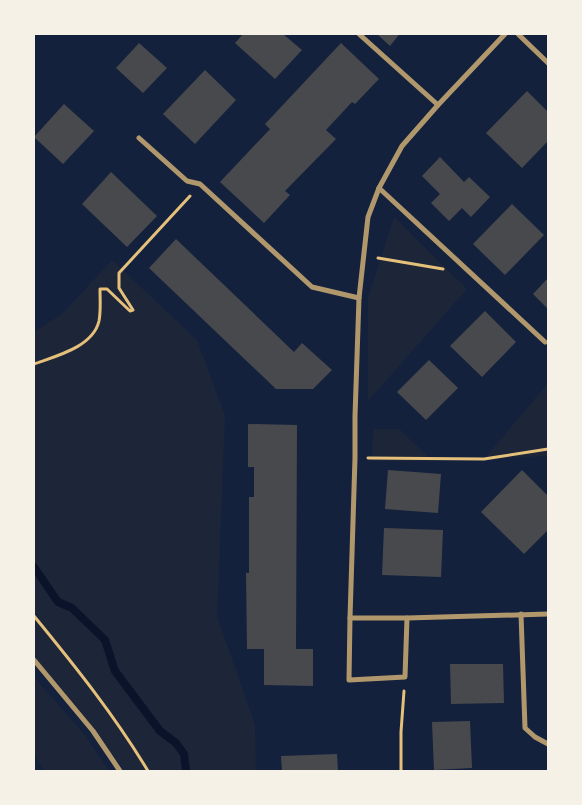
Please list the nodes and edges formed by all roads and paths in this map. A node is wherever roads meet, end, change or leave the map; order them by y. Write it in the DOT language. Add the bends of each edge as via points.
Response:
graph roads {
  1 [pos="359,34"];
  2 [pos="505,34"];
  3 [pos="518,34"];
  4 [pos="548,63"];
  5 [pos="438,105"];
  6 [pos="139,138"];
  7 [pos="200,184"];
  8 [pos="379,188"];
  9 [pos="364,256"];
  10 [pos="471,274"];
  11 [pos="359,298"];
  12 [pos="545,342"];
  13 [pos="34,364"];
  14 [pos="548,449"];
  15 [pos="355,458"];
  16 [pos="521,614"];
  17 [pos="548,614"];
  18 [pos="34,616"];
  19 [pos="350,618"];
  20 [pos="407,618"];
  21 [pos="34,660"];
  22 [pos="405,677"];
  23 [pos="548,744"];
  24 [pos="120,771"];
  25 [pos="148,771"];
  26 [pos="401,771"];
  1 -- 5 [label="street"];
  2 -- 5 [label="street"];
  3 -- 4 [label="street"];
  5 -- 8 [label="street" via="402,146"];
  6 -- 7 [label="street" via="187,181"];
  7 -- 11 [label="street" via="312,287"];
  7 -- 13 [label="path" via="119,273 119,288 133,310 130,311 107,289 100,289 98,322 89,340"];
  8 -- 9 [label="street" via="368,217"];
  8 -- 10 [label="street"];
  9 -- 10 [label="path"];
  9 -- 11 [label="street"];
  10 -- 12 [label="street"];
  11 -- 15 [label="street"];
  14 -- 15 [label="path" via="484,459"];
  15 -- 19 [label="street"];
  16 -- 17 [label="street"];
  16 -- 20 [label="street"];
  16 -- 23 [label="street" via="524,728"];
  18 -- 25 [label="path" via="130,741"];
  19 -- 20 [label="street"];
  19 -- 22 [label="street" via="349,680"];
  20 -- 22 [label="street"];
  21 -- 24 [label="street" via="93,731"];
  22 -- 26 [label="path"];
}
